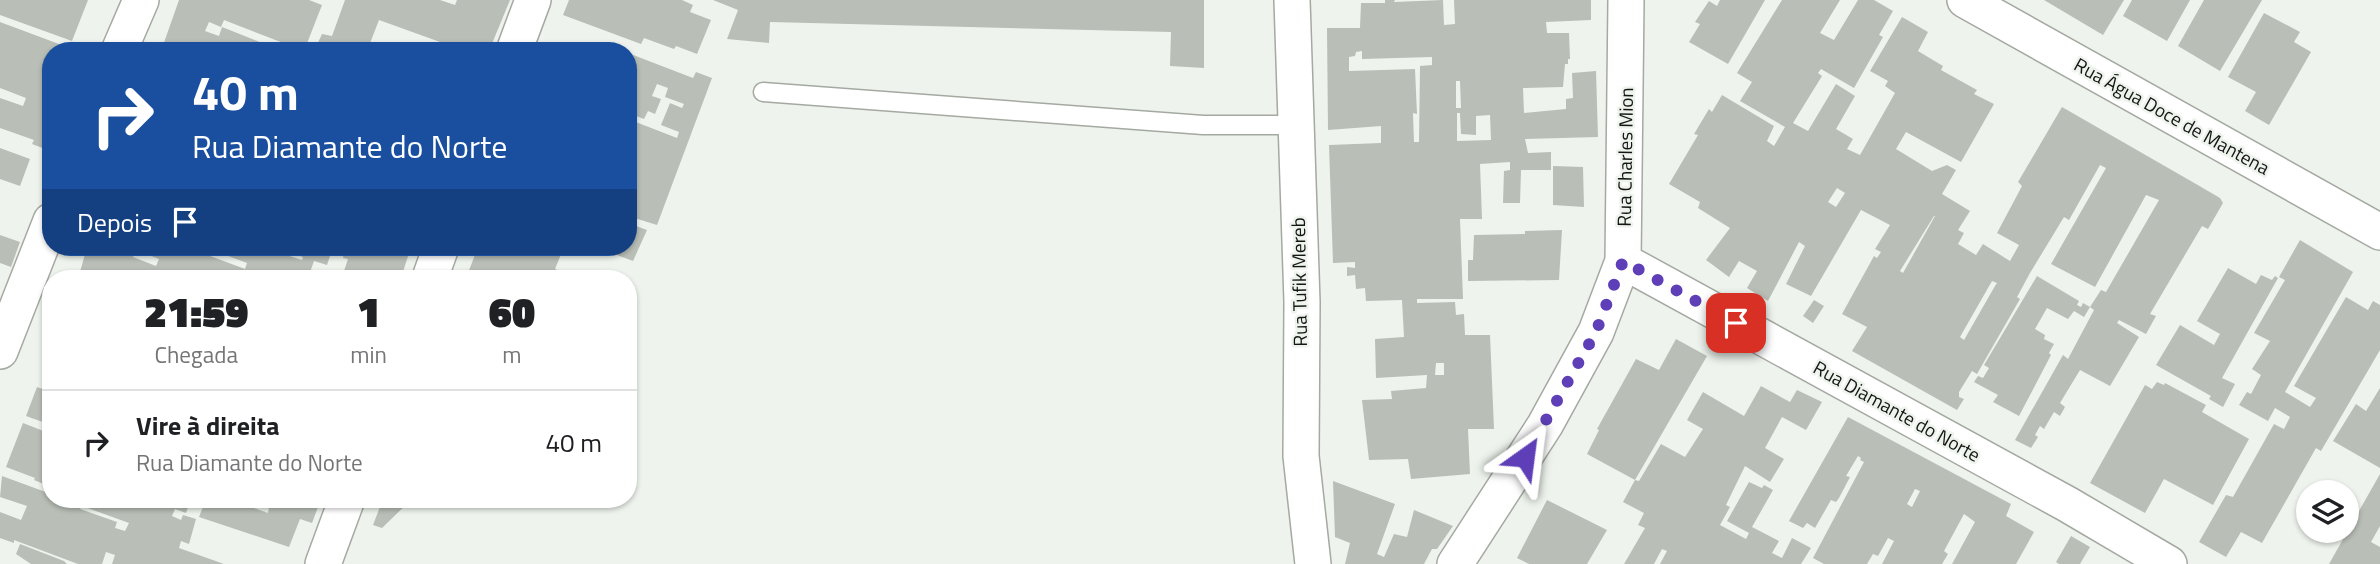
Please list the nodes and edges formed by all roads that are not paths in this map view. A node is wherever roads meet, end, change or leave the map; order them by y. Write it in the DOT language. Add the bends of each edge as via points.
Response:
graph roads {
  1 [pos="141,0"];
  2 [pos="533,0"];
  3 [pos="1292,0"];
  4 [pos="1626,0"];
  5 [pos="1965,0"];
  6 [pos="124,42"];
  7 [pos="517,42"];
  8 [pos="763,92"];
  9 [pos="1295,125"];
  10 [pos="2380,232"];
  11 [pos="42,244"];
  12 [pos="1623,261"];
  13 [pos="0,351"];
  14 [pos="344,508"];
  15 [pos="323,564"];
  16 [pos="1313,564"];
  17 [pos="1455,564"];
  18 [pos="2169,564"];
  1 -- 6 [label="street"];
  2 -- 7 [label="street"];
  3 -- 9 [label="street, Rua Tufik Mereb"];
  4 -- 12 [label="street, Rua Charles Mion"];
  5 -- 10 [label="street, Rua Água Doce de Mantena"];
  8 -- 9 [label="lane" via="1169,123"];
  9 -- 16 [label="street, Rua Tufik Mereb" via="1302,302 1301,456"];
  11 -- 13 [label="street"];
  12 -- 17 [label="street, Rua Charles Mion" via="1596,332 1545,425"];
  12 -- 18 [label="street, Rua Diamante do Norte"];
  14 -- 15 [label="street"];
}
